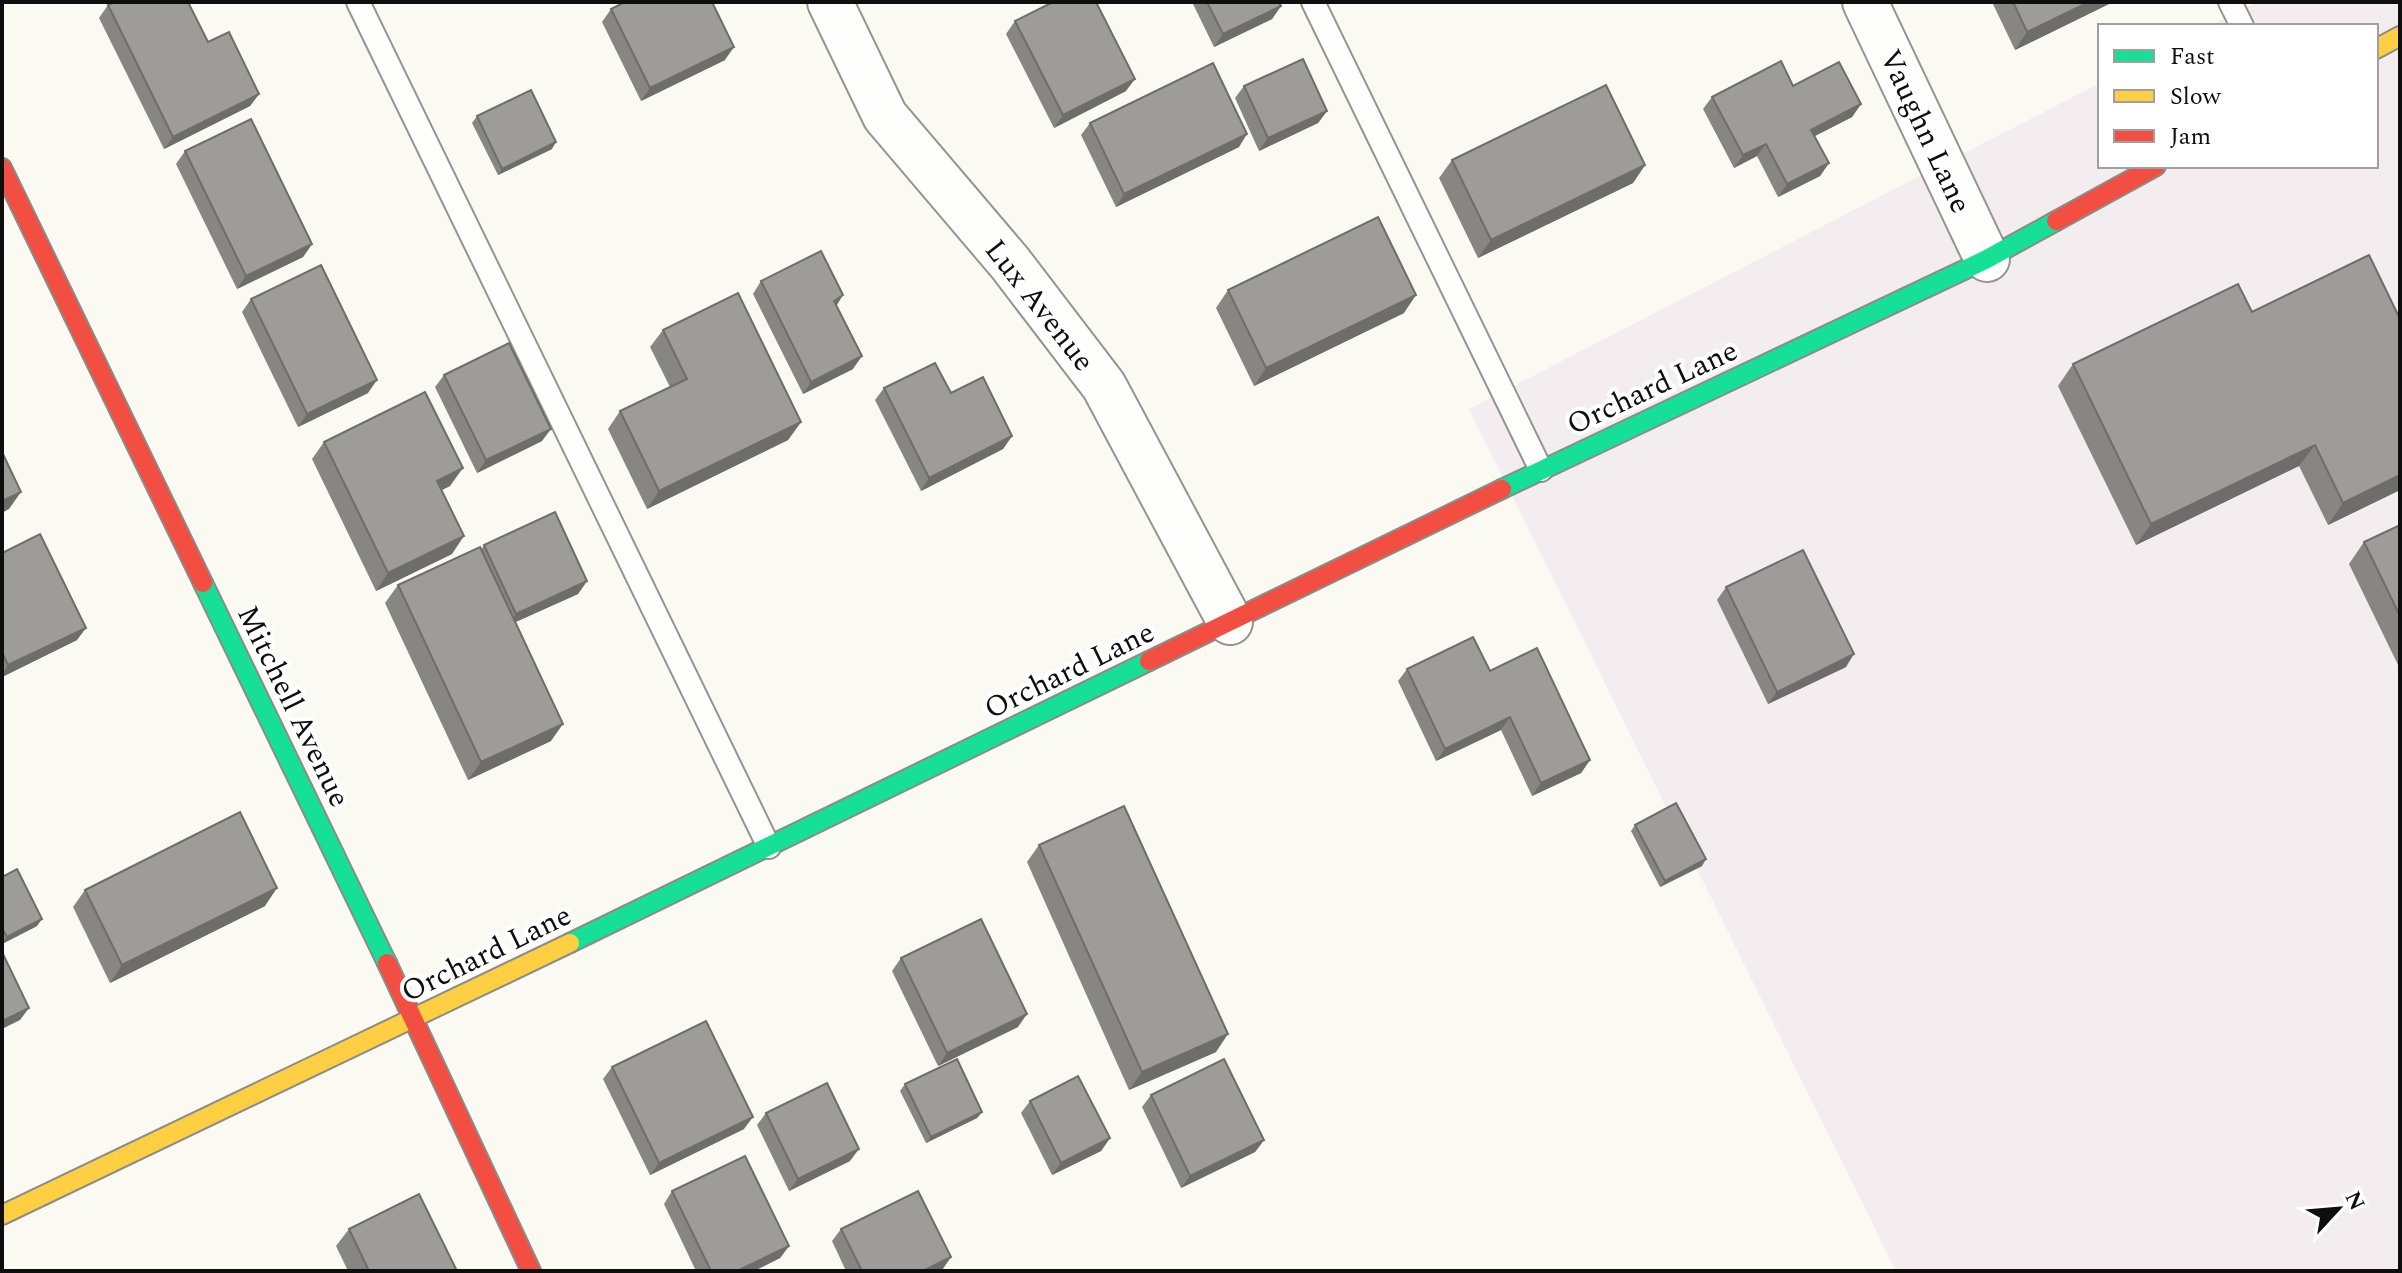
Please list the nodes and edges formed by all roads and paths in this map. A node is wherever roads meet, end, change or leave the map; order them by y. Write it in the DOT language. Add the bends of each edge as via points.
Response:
graph roads {
  1 [pos="358,2"];
  2 [pos="830,2"];
  3 [pos="1313,2"];
  4 [pos="1865,2"];
  5 [pos="2230,2"];
  6 [pos="2241,24"];
  7 [pos="2400,36"];
  8 [pos="2378,48"];
  9 [pos="2,168"];
  10 [pos="2152,168"];
  11 [pos="1987,259"];
  12 [pos="1541,470"];
  13 [pos="1230,622"];
  14 [pos="769,847"];
  15 [pos="414,1019"];
  16 [pos="2,1215"];
  17 [pos="531,1271"];
  1 -- 14 [label="lane"];
  2 -- 13 [label="street, Lux Avenue" via="885,116 1010,263 1104,386"];
  3 -- 12 [label="lane"];
  4 -- 11 [label="street, Vaughn Lane"];
  5 -- 6 [label="lane"];
  7 -- 8 [label="street"];
  9 -- 15 [label="street, Mitchell Avenue"];
  10 -- 11 [label="street, Orchard Lane"];
  11 -- 12 [label="street, Orchard Lane"];
  12 -- 13 [label="street, Orchard Lane"];
  13 -- 14 [label="street, Orchard Lane"];
  14 -- 15 [label="street, Orchard Lane"];
  15 -- 16 [label="street, Orchard Lane"];
  15 -- 17 [label="street, Mitchell Avenue"];
}
